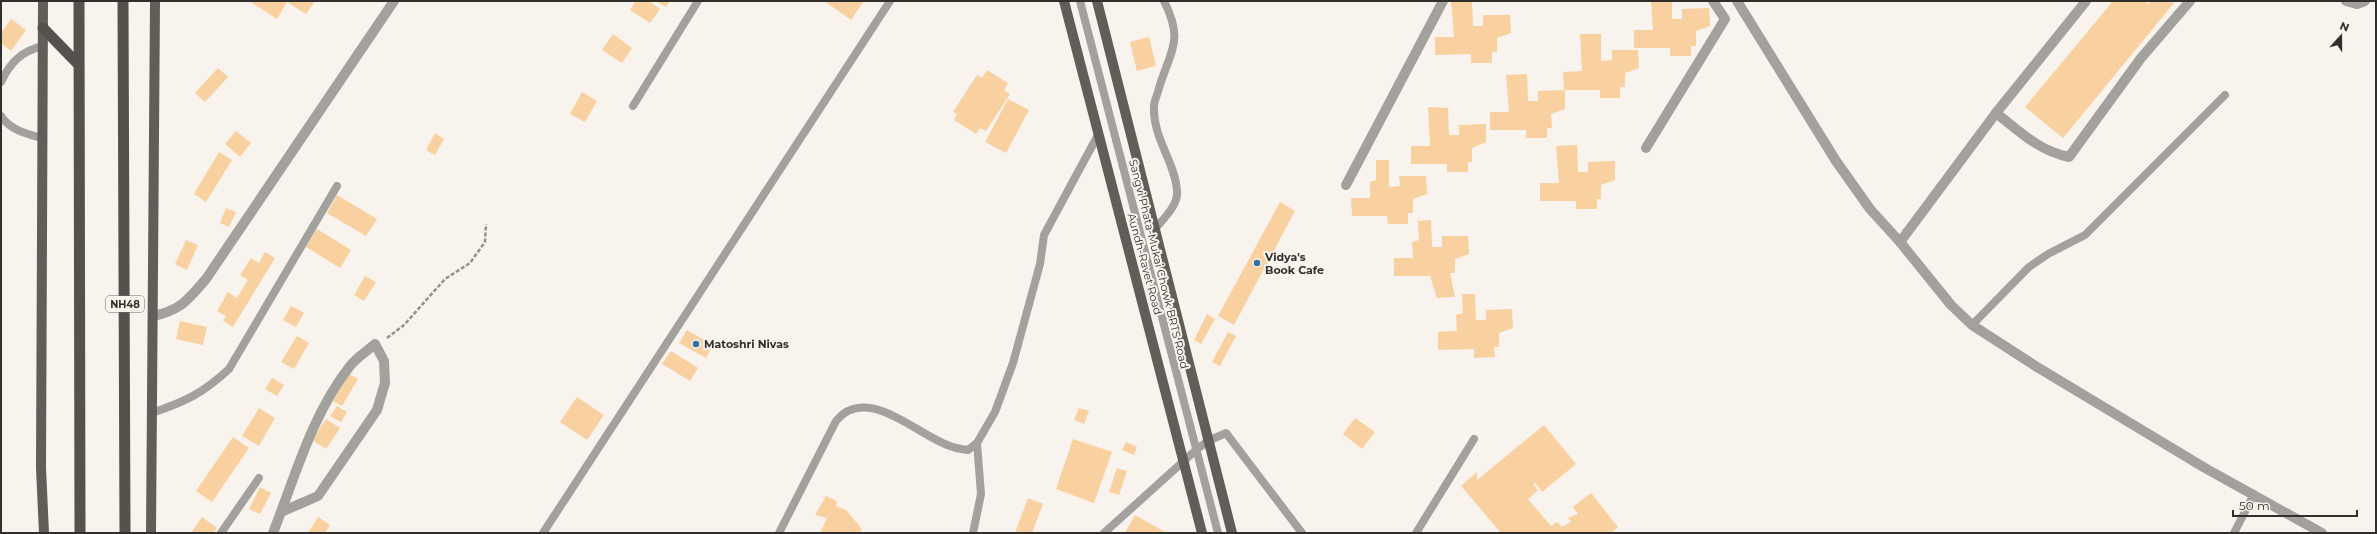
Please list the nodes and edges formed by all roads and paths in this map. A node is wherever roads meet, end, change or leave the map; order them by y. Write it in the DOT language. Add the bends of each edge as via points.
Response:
graph roads {
  1 [pos="43,1"];
  2 [pos="79,1"];
  3 [pos="123,1"];
  4 [pos="155,1"];
  5 [pos="394,1"];
  6 [pos="698,1"];
  7 [pos="890,1"];
  8 [pos="1064,1"];
  9 [pos="1080,1"];
  10 [pos="1097,1"];
  11 [pos="1164,1"];
  12 [pos="1443,1"];
  13 [pos="1714,1"];
  14 [pos="1737,1"];
  15 [pos="2086,1"];
  16 [pos="2190,1"];
  17 [pos="2346,1"];
  18 [pos="2365,1"];
  19 [pos="43,28"];
  20 [pos="43,46"];
  21 [pos="78,64"];
  22 [pos="1,82"];
  23 [pos="2225,95"];
  24 [pos="633,106"];
  25 [pos="1996,114"];
  26 [pos="1,116"];
  27 [pos="1098,135"];
  28 [pos="42,138"];
  29 [pos="1646,148"];
  30 [pos="1346,185"];
  31 [pos="337,186"];
  32 [pos="486,224"];
  33 [pos="1155,229"];
  34 [pos="1900,242"];
  35 [pos="153,316"];
  36 [pos="1972,325"];
  37 [pos="375,344"];
  38 [pos="152,412"];
  39 [pos="1474,439"];
  40 [pos="1208,440"];
  41 [pos="977,443"];
  42 [pos="1196,450"];
  43 [pos="1184,462"];
  44 [pos="259,478"];
  45 [pos="2254,494"];
  46 [pos="282,512"];
  47 [pos="44,533"];
  48 [pos="80,533"];
  49 [pos="125,533"];
  50 [pos="151,533"];
  51 [pos="221,533"];
  52 [pos="274,533"];
  53 [pos="543,533"];
  54 [pos="778,533"];
  55 [pos="973,533"];
  56 [pos="1104,533"];
  57 [pos="1202,533"];
  58 [pos="1218,533"];
  59 [pos="1232,533"];
  60 [pos="1302,533"];
  61 [pos="1416,533"];
  62 [pos="2234,533"];
  63 [pos="2322,533"];
  1 -- 19 [label="main road"];
  2 -- 21 [label="highway"];
  3 -- 49 [label="highway, NH48"];
  4 -- 35 [label="main road"];
  5 -- 35 [label="street" via="206,279 185,304 169,313"];
  6 -- 24 [label="lane"];
  7 -- 53 [label="lane"];
  8 -- 27 [label="main road, Aundh-Ravet Road"];
  9 -- 42 [label="lane, Sangvi Phata-Mukai Chowk BRTS Road"];
  10 -- 33 [label="main road, Aundh-Ravet Road"];
  11 -- 33 [label="lane" via="1174,20 1176,41 1154,105 1161,146 1177,190 1173,205"];
  12 -- 30 [label="street"];
  13 -- 29 [label="street" via="1725,19"];
  14 -- 34 [label="street" via="1836,161 1870,209"];
  15 -- 25 [label="street"];
  16 -- 25 [label="street" via="2141,58 2068,157 2038,146"];
  17 -- 18 [label="street" via="2357,4"];
  19 -- 20 [label="main road"];
  19 -- 21 [label="highway"];
  20 -- 22 [label="lane" via="20,55 11,64"];
  20 -- 28 [label="main road"];
  21 -- 48 [label="highway"];
  23 -- 36 [label="lane" via="2085,235 2029,267"];
  25 -- 34 [label="street"];
  26 -- 28 [label="lane" via="24,133"];
  27 -- 41 [label="lane" via="1044,235 1040,264 1013,363 995,412"];
  27 -- 43 [label="main road, Aundh-Ravet Road"];
  28 -- 47 [label="main road" via="41,468"];
  31 -- 38 [label="lane" via="229,369 209,388 186,401"];
  32 -- 37 [label="path" via="485,242 470,263 445,279 404,325"];
  33 -- 40 [label="main road, Aundh-Ravet Road"];
  34 -- 36 [label="street" via="1951,305"];
  35 -- 38 [label="main road"];
  36 -- 45 [label="street" via="2205,468"];
  37 -- 46 [label="street" via="350,365 325,404"];
  37 -- 46 [label="street" via="384,360 385,383 377,410 318,496"];
  38 -- 50 [label="main road"];
  39 -- 61 [label="lane"];
  40 -- 42 [label="lane"];
  40 -- 59 [label="main road, Aundh-Ravet Road"];
  40 -- 60 [label="lane" via="1226,433"];
  41 -- 54 [label="lane" via="968,450 952,447 884,413 864,407 847,411 836,421"];
  41 -- 55 [label="lane" via="981,494"];
  42 -- 43 [label="lane"];
  42 -- 58 [label="lane, Sangvi Phata-Mukai Chowk BRTS Road"];
  43 -- 56 [label="lane"];
  43 -- 57 [label="main road, Aundh-Ravet Road"];
  44 -- 51 [label="lane"];
  45 -- 62 [label="lane"];
  45 -- 63 [label="street"];
  46 -- 52 [label="street"];
}
